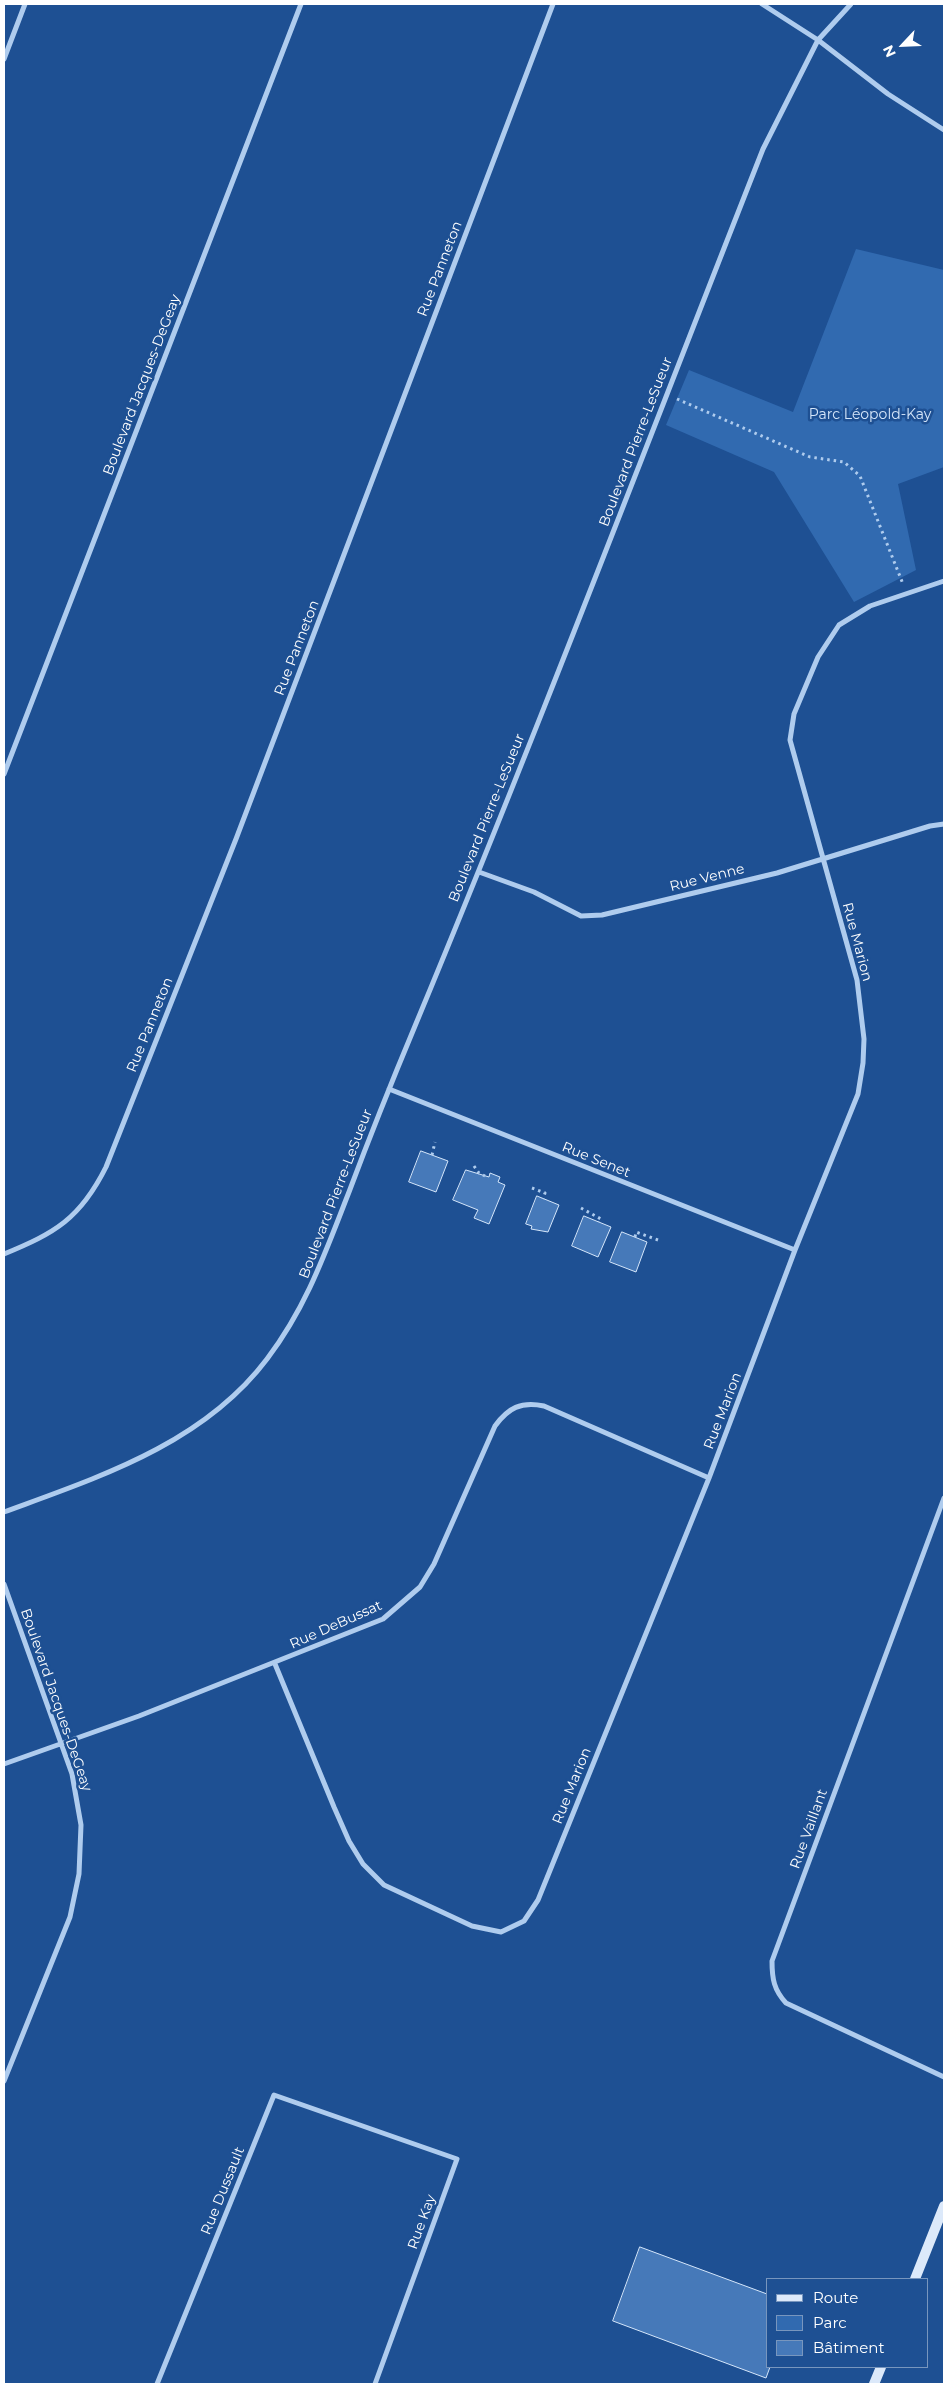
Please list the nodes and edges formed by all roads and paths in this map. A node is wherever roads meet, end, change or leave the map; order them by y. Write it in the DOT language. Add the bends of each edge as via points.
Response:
graph roads {
  1 [pos="25,4"];
  2 [pos="301,4"];
  3 [pos="553,4"];
  4 [pos="762,4"];
  5 [pos="850,4"];
  6 [pos="818,40"];
  7 [pos="4,59"];
  8 [pos="944,130"];
  9 [pos="667,394"];
  10 [pos="944,581"];
  11 [pos="907,593"];
  12 [pos="4,774"];
  13 [pos="944,824"];
  14 [pos="822,860"];
  15 [pos="479,872"];
  16 [pos="389,1089"];
  17 [pos="435,1142"];
  18 [pos="432,1155"];
  19 [pos="474,1166"];
  20 [pos="485,1176"];
  21 [pos="532,1188"];
  22 [pos="543,1199"];
  23 [pos="581,1208"];
  24 [pos="599,1222"];
  25 [pos="634,1237"];
  26 [pos="658,1240"];
  27 [pos="795,1250"];
  28 [pos="4,1254"];
  29 [pos="709,1478"];
  30 [pos="944,1498"];
  31 [pos="4,1512"];
  32 [pos="4,1584"];
  33 [pos="275,1664"];
  34 [pos="60,1745"];
  35 [pos="4,1764"];
  36 [pos="944,2077"];
  37 [pos="4,2081"];
  38 [pos="366,2127"];
  39 [pos="944,2206"];
  40 [pos="915,2278"];
  41 [pos="881,2368"];
  42 [pos="158,2384"];
  43 [pos="375,2384"];
  44 [pos="874,2384"];
  1 -- 7 [label="street"];
  2 -- 12 [label="street, Boulevard Jacques-DeGeay"];
  3 -- 28 [label="street, Rue Panneton" via="236,839 106,1167 90,1196 68,1222 40,1240"];
  4 -- 6 [label="street"];
  5 -- 6 [label="street, Boulevard Pierre-LeSueur"];
  6 -- 8 [label="street" via="888,94"];
  6 -- 9 [label="street, Boulevard Pierre-LeSueur" via="763,149"];
  9 -- 11 [label="path" via="810,457 844,462 860,476"];
  9 -- 15 [label="street, Boulevard Pierre-LeSueur"];
  10 -- 11 [label="street, Rue Marion"];
  11 -- 14 [label="street, Rue Marion" via="870,606 839,626 818,657 794,714 790,740"];
  13 -- 14 [label="street, Rue Venne"];
  14 -- 15 [label="street, Rue Venne" via="602,915 581,916 534,892"];
  14 -- 27 [label="street, Rue Marion" via="857,980 864,1039 863,1064 858,1094"];
  15 -- 16 [label="street, Boulevard Pierre-LeSueur"];
  16 -- 27 [label="street, Rue Senet"];
  16 -- 31 [label="street, Boulevard Pierre-LeSueur" via="311,1289 266,1361 221,1408 167,1444 115,1471"];
  17 -- 18 [label="path"];
  19 -- 20 [label="path"];
  21 -- 22 [label="path" via="545,1193"];
  23 -- 24 [label="path" via="601,1219"];
  25 -- 26 [label="path" via="636,1232"];
  27 -- 29 [label="street, Rue Marion"];
  29 -- 33 [label="street, Rue DeBussat" via="544,1406 530,1403 516,1406 495,1426 434,1564 420,1587 383,1619"];
  29 -- 33 [label="street, Rue Marion" via="538,1900 524,1921 501,1932 472,1926 384,1885 363,1864 338,1815"];
  30 -- 36 [label="street, Rue Vaillant" via="772,1961 772,1980 786,2003"];
  32 -- 34 [label="street, Boulevard Jacques-DeGeay"];
  33 -- 34 [label="street, Rue DeBussat"];
  34 -- 35 [label="street, Rue DeBussat"];
  34 -- 37 [label="street, Boulevard Jacques-DeGeay" via="78,1799 81,1824 79,1874 70,1917"];
  38 -- 42 [label="street, Rue Dussault" via="274,2095"];
  38 -- 43 [label="street, Rue Kay" via="457,2159"];
  39 -- 40 [label="main road"];
  41 -- 44 [label="main road"];
}
